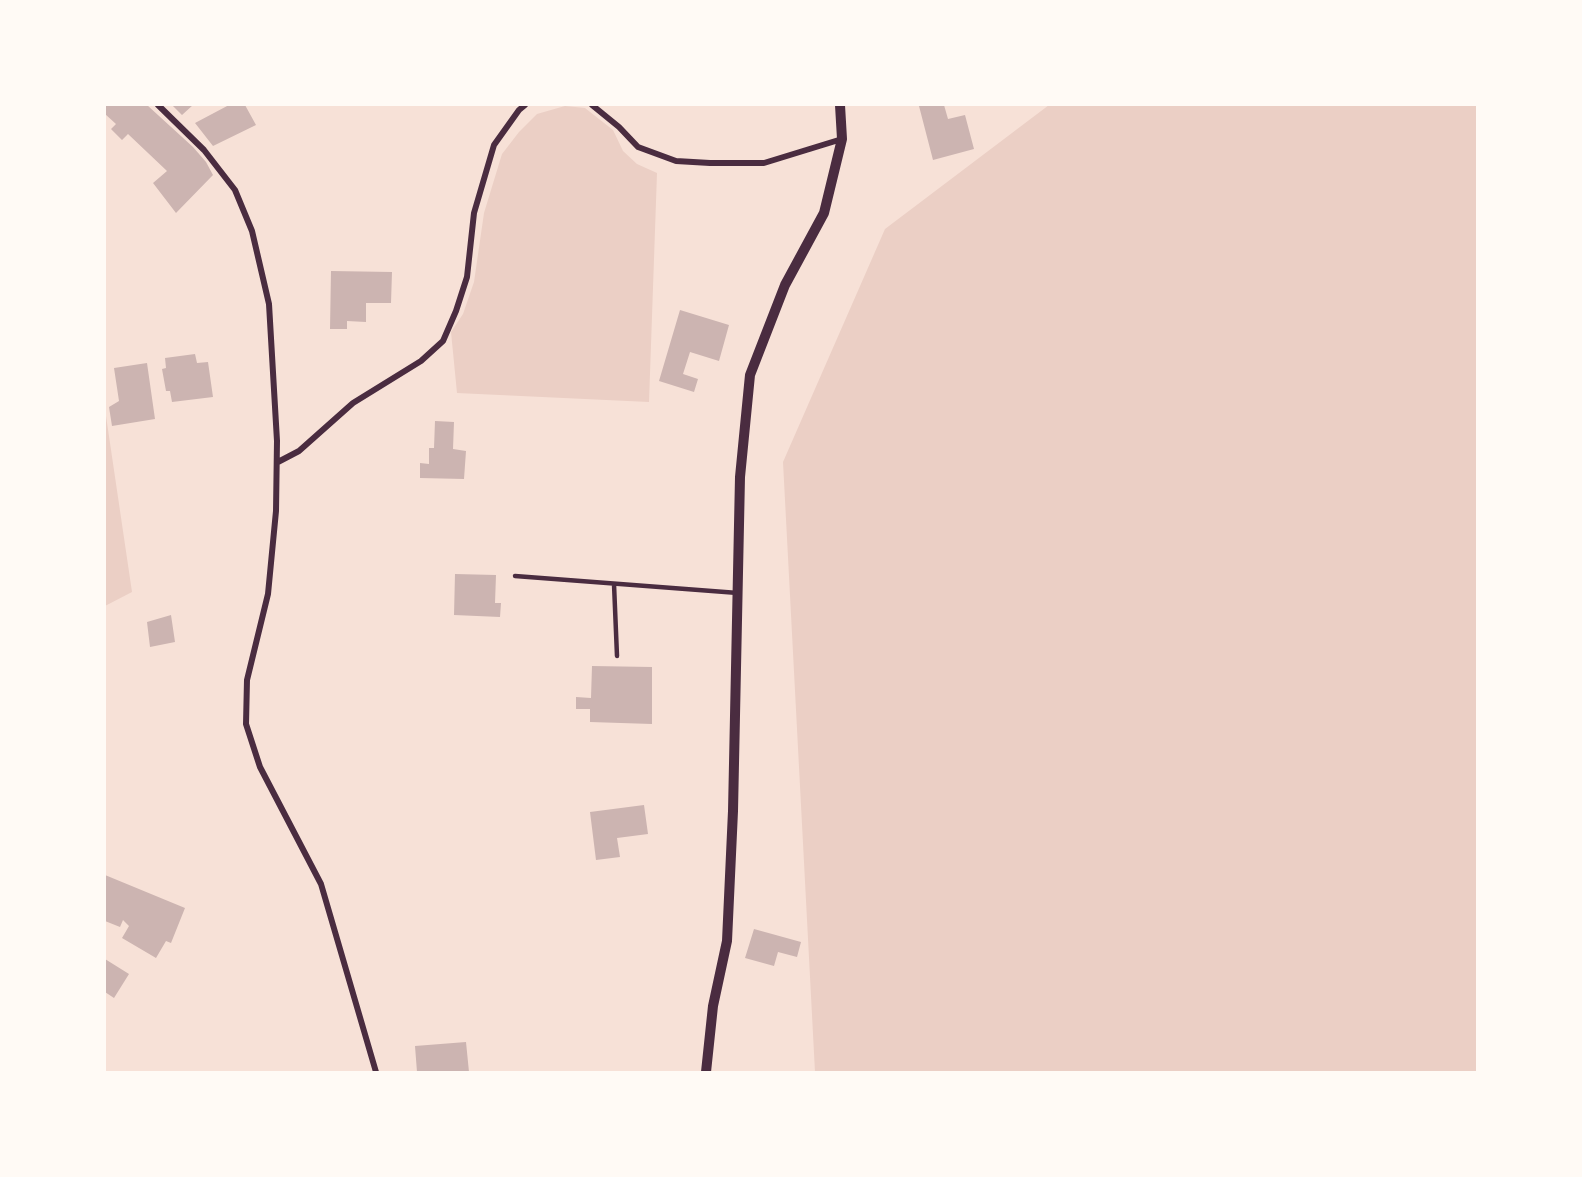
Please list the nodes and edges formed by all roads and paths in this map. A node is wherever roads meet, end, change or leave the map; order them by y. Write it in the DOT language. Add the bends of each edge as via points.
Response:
graph roads {
  1 [pos="158,105"];
  2 [pos="525,105"];
  3 [pos="592,105"];
  4 [pos="840,105"];
  5 [pos="842,139"];
  6 [pos="278,462"];
  7 [pos="515,576"];
  8 [pos="614,584"];
  9 [pos="738,593"];
  10 [pos="617,656"];
  11 [pos="375,1072"];
  12 [pos="706,1072"];
  1 -- 6 [label="street" via="204,150 235,190 252,231 269,304"];
  2 -- 6 [label="street" via="494,145 474,213 467,277 443,340 421,361 353,403 299,451"];
  3 -- 5 [label="street" via="638,147 676,161 764,163"];
  4 -- 5 [label="street"];
  5 -- 9 [label="street" via="824,213 785,285 750,375 740,477"];
  6 -- 11 [label="street" via="268,594 246,680 246,724 260,767 321,884"];
  7 -- 8 [label="lane"];
  8 -- 9 [label="lane"];
  8 -- 10 [label="lane"];
  9 -- 12 [label="street" via="727,940 713,1006"];
}
